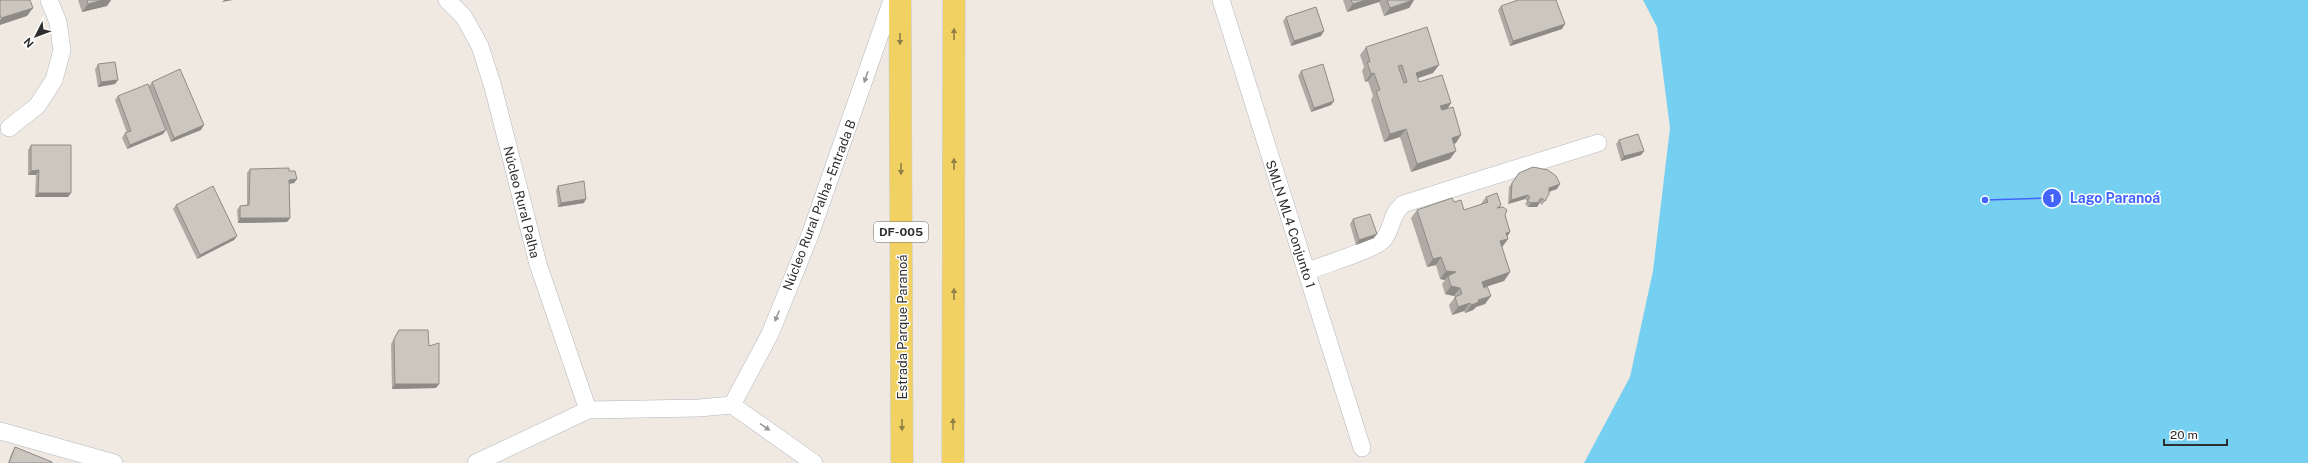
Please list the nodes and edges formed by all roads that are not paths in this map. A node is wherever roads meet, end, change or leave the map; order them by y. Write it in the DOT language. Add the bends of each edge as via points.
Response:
graph roads {
  1 [pos="49,0"];
  2 [pos="447,0"];
  3 [pos="892,0"];
  4 [pos="900,0"];
  5 [pos="954,0"];
  6 [pos="1221,0"];
  7 [pos="9,128"];
  8 [pos="1598,143"];
  9 [pos="1306,272"];
  10 [pos="732,405"];
  11 [pos="588,410"];
  12 [pos="0,431"];
  13 [pos="1362,448"];
  14 [pos="114,463"];
  15 [pos="476,463"];
  16 [pos="814,463"];
  17 [pos="902,463"];
  18 [pos="953,463"];
  1 -- 7 [label="street" via="58,22 62,50 54,80 38,106"];
  2 -- 11 [label="street, Núcleo Rural Palha" via="464,17 480,46 493,87 538,264"];
  3 -- 10 [label="street, Núcleo Rural Palha - Entrada B, one-way" via="810,236 770,334"];
  4 -- 17 [label="main road, Estrada Parque Paranoá / DF-005, one-way"];
  18 -- 5 [label="main road, one-way"];
  6 -- 9 [label="street, SMLN ML4 Conjunto 1"];
  8 -- 9 [label="street" via="1403,204 1394,212 1389,229 1377,245"];
  9 -- 13 [label="street, SMLN ML4 Conjunto 1"];
  10 -- 11 [label="street"];
  10 -- 16 [label="street, one-way"];
  11 -- 15 [label="street"];
  12 -- 14 [label="street"];
}
